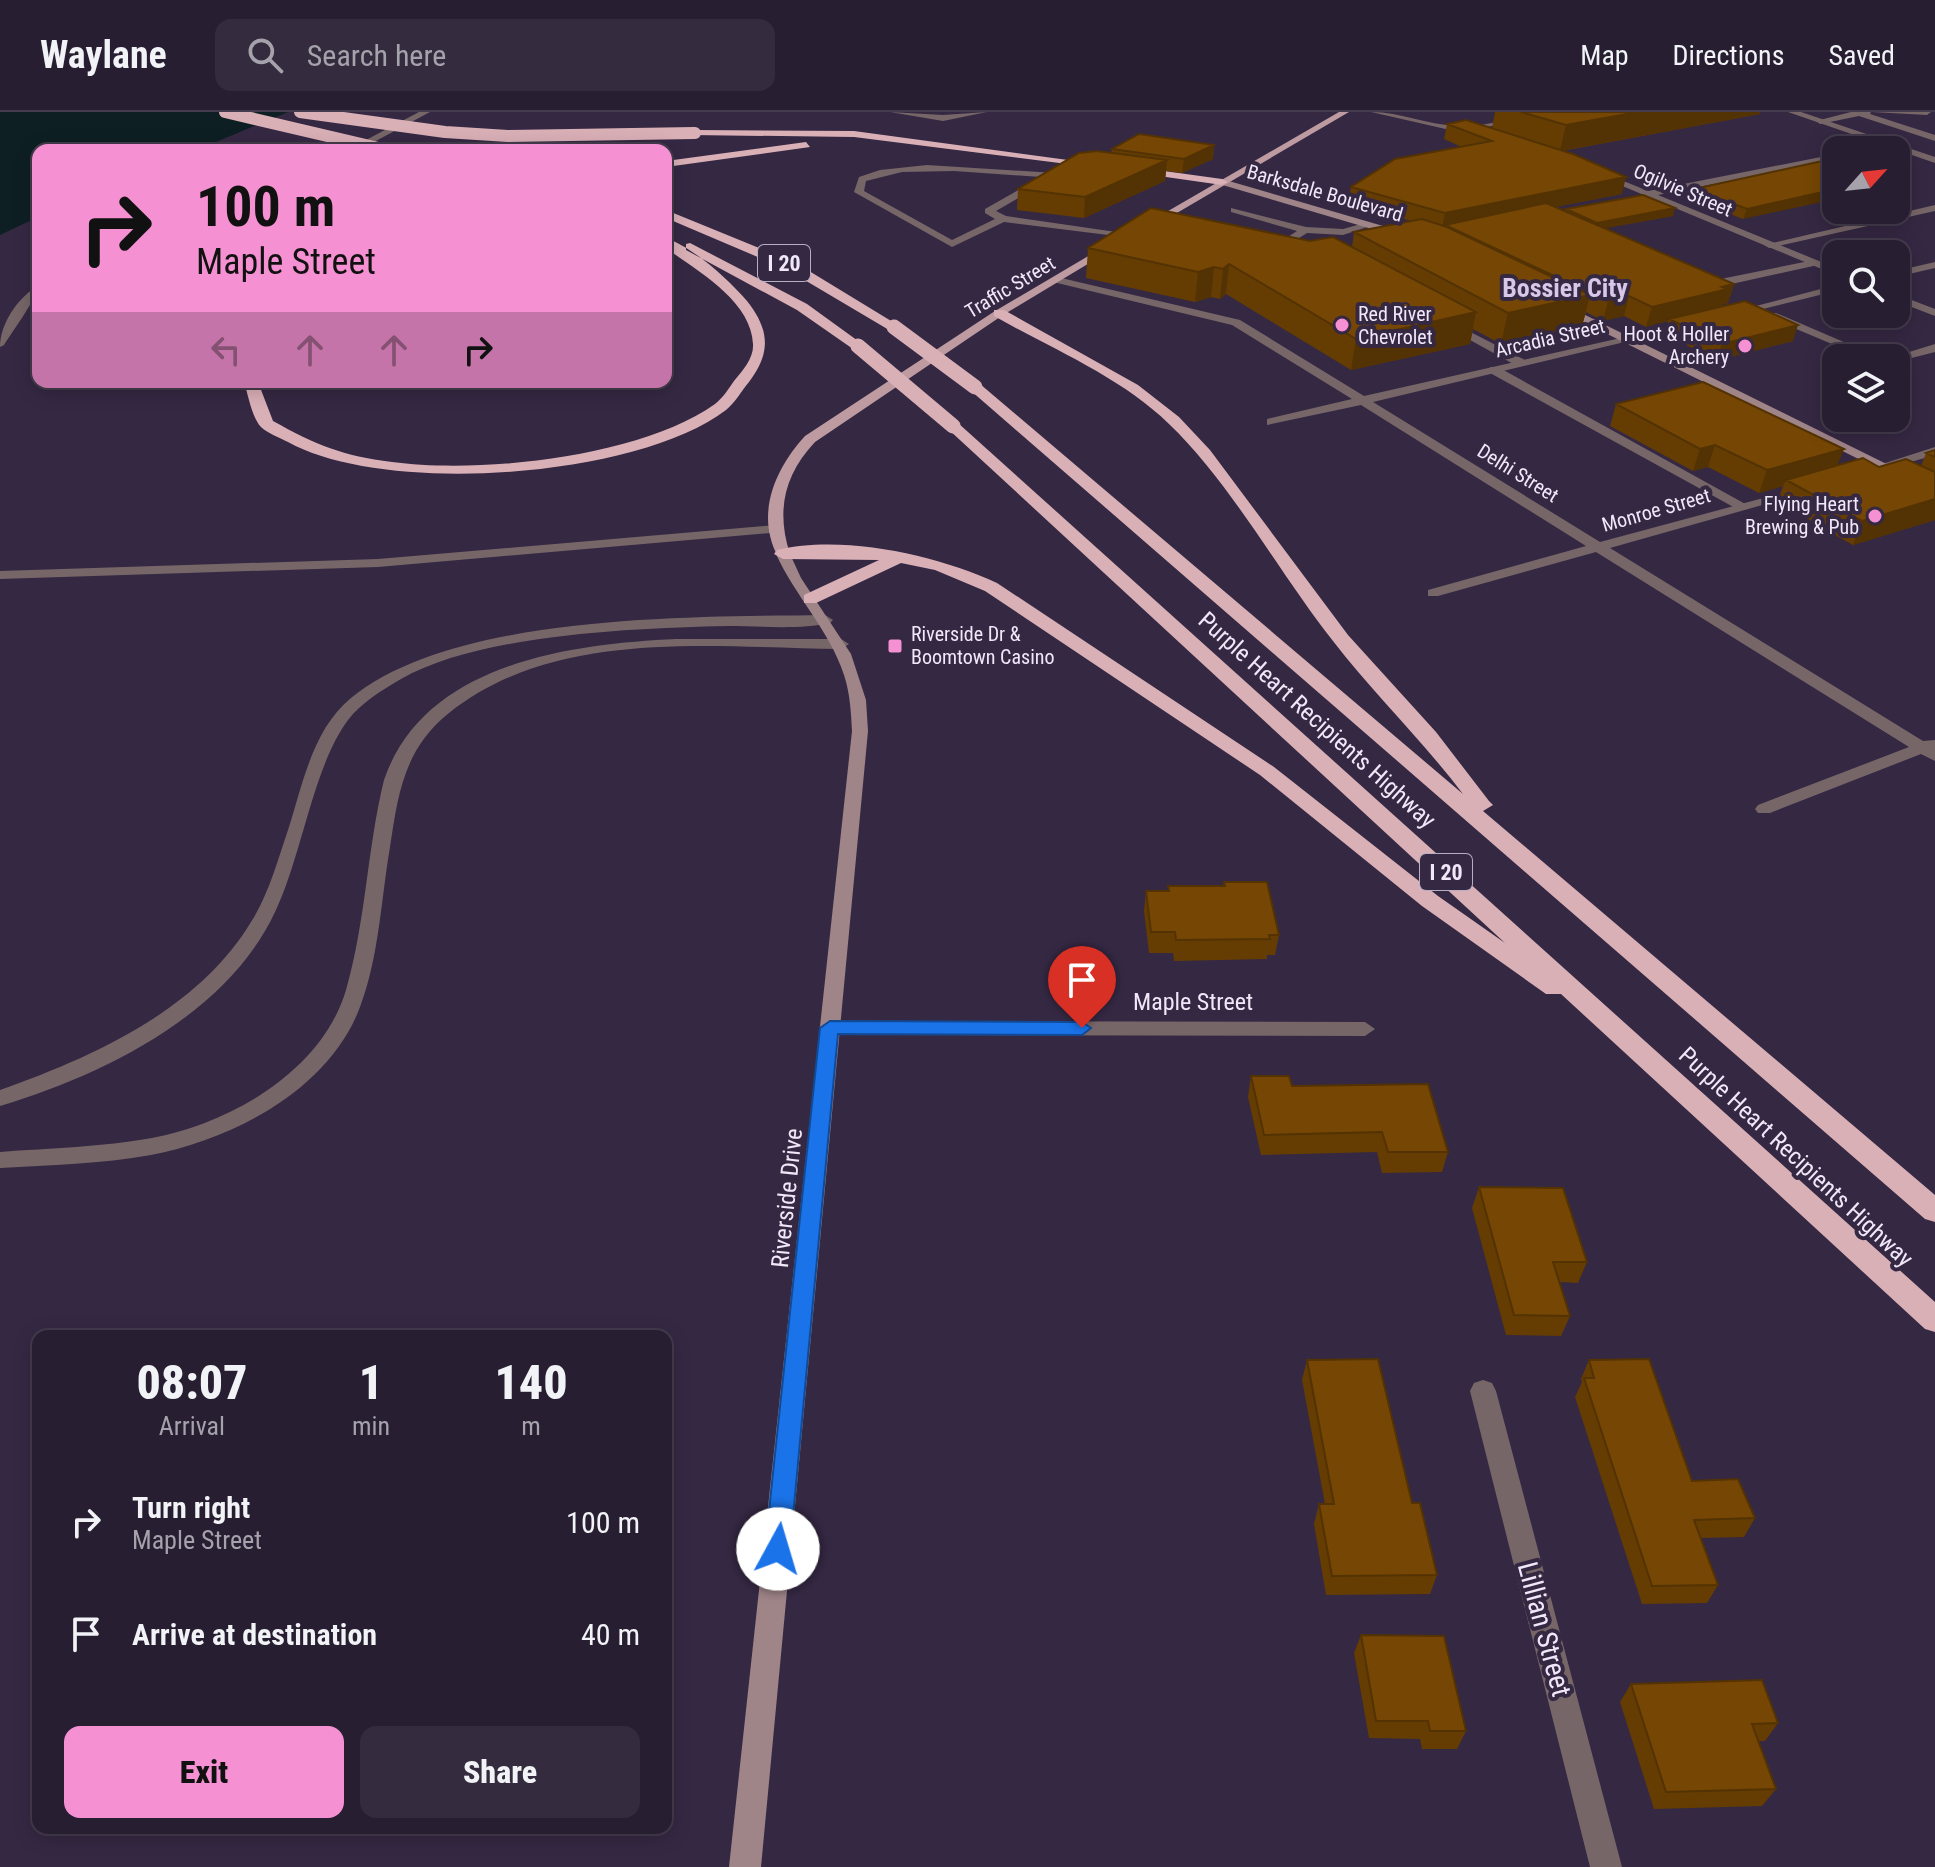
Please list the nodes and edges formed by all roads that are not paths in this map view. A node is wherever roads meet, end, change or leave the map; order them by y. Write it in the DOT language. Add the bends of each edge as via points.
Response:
graph roads {
  1 [pos="225,112"];
  2 [pos="293,112"];
  3 [pos="300,112"];
  4 [pos="426,112"];
  5 [pos="894,112"];
  6 [pos="983,112"];
  7 [pos="1345,112"];
  8 [pos="1375,112"];
  9 [pos="1554,112"];
  10 [pos="1792,112"];
  11 [pos="1864,112"];
  12 [pos="1929,114"];
  13 [pos="1820,121"];
  14 [pos="1462,129"];
  15 [pos="1864,136"];
  16 [pos="1491,137"];
  17 [pos="1935,138"];
  18 [pos="361,144"];
  19 [pos="364,144"];
  20 [pos="436,144"];
  21 [pos="974,148"];
  22 [pos="1910,152"];
  23 [pos="1822,160"];
  24 [pos="1935,160"];
  25 [pos="672,163"];
  26 [pos="1594,172"];
  27 [pos="1222,182"];
  28 [pos="1648,194"];
  29 [pos="1618,200"];
  30 [pos="1935,208"];
  31 [pos="1235,210"];
  32 [pos="672,216"];
  33 [pos="1003,219"];
  34 [pos="1152,223"];
  35 [pos="1368,225"];
  36 [pos="1167,226"];
  37 [pos="1305,230"];
  38 [pos="1132,235"];
  39 [pos="672,242"];
  40 [pos="672,244"];
  41 [pos="1769,245"];
  42 [pos="1391,246"];
  43 [pos="1257,248"];
  44 [pos="1272,252"];
  45 [pos="1286,256"];
  46 [pos="1814,263"];
  47 [pos="1935,265"];
  48 [pos="1822,266"];
  49 [pos="1910,271"];
  50 [pos="1057,280"];
  51 [pos="1694,282"];
  52 [pos="1822,292"];
  53 [pos="32,296"];
  54 [pos="1910,303"];
  55 [pos="1556,305"];
  56 [pos="1756,308"];
  57 [pos="999,313"];
  58 [pos="1935,313"];
  59 [pos="1714,318"];
  60 [pos="1440,319"];
  61 [pos="1700,321"];
  62 [pos="1625,339"];
  63 [pos="0,343"];
  64 [pos="1836,344"];
  65 [pos="1935,348"];
  66 [pos="1910,354"];
  67 [pos="1521,363"];
  68 [pos="1494,370"];
  69 [pos="250,388"];
  70 [pos="1363,400"];
  71 [pos="1271,422"];
  72 [pos="1935,451"];
  73 [pos="1881,466"];
  74 [pos="1853,474"];
  75 [pos="1825,482"];
  76 [pos="1935,493"];
  77 [pos="1742,506"];
  78 [pos="776,529"];
  79 [pos="1598,548"];
  80 [pos="783,554"];
  81 [pos="901,556"];
  82 [pos="0,575"];
  83 [pos="1433,593"];
  84 [pos="810,599"];
  85 [pos="825,620"];
  86 [pos="841,644"];
  87 [pos="462,652"];
  88 [pos="502,675"];
  89 [pos="1931,749"];
  90 [pos="1764,809"];
  91 [pos="1512,845"];
  92 [pos="830,1028"];
  93 [pos="1365,1029"];
  94 [pos="1636,1044"];
  95 [pos="0,1098"];
  96 [pos="0,1160"];
  97 [pos="1935,1211"];
  98 [pos="1935,1320"];
  99 [pos="1483,1391"];
  100 [pos="745,1867"];
  101 [pos="1606,1867"];
  1 -- 18 [label="highway, bridge"];
  2 -- 20 [label="highway, bridge"];
  3 -- 21 [label="highway, bridge" via="508,136 854,134"];
  4 -- 19 [label="street"];
  5 -- 6 [label="street" via="936,118"];
  7 -- 27 [label="main road, Traffic Street"];
  8 -- 14 [label="street"];
  9 -- 14 [label="street"];
  10 -- 13 [label="street"];
  11 -- 12 [label="street"];
  11 -- 13 [label="street"];
  11 -- 17 [label="street"];
  13 -- 15 [label="street"];
  14 -- 16 [label="street"];
  21 -- 25 [label="highway" via="838,143"];
  21 -- 27 [label="highway"];
  22 -- 24 [label="street"];
  23 -- 28 [label="street"];
  26 -- 28 [label="street, Ogilvie Street"];
  27 -- 34 [label="main road, Traffic Street"];
  27 -- 35 [label="street, Barksdale Boulevard"];
  28 -- 29 [label="street"];
  28 -- 41 [label="street, Ogilvie Street"];
  30 -- 41 [label="street"];
  31 -- 37 [label="street"];
  32 -- 91 [label="highway, Purple Heart Recipients Highway / I 20, bridge" via="791,266 894,327 975,387"];
  33 -- 33 [label="street" via="952,244 859,192 862,179 875,173 968,171 1052,175 989,211"];
  33 -- 38 [label="street"];
  34 -- 36 [label="street"];
  34 -- 38 [label="main road, Traffic Street"];
  35 -- 37 [label="street" via="1343,232"];
  35 -- 42 [label="street, Barksdale Boulevard" via="1419,240"];
  37 -- 44 [label="street"];
  38 -- 50 [label="main road, Traffic Street"];
  39 -- 94 [label="highway, Purple Heart Recipients Highway / I 20, bridge" via="756,280 858,346"];
  40 -- 69 [label="highway" via="735,297 761,343 752,375 729,401 690,426 629,447 509,469 379,467 327,457 289,439 261,418"];
  41 -- 46 [label="street, Ogilvie Street"];
  43 -- 44 [label="street"];
  44 -- 45 [label="street"];
  46 -- 48 [label="street, Ogilvie Street"];
  46 -- 51 [label="street" via="1718,284"];
  47 -- 49 [label="street"];
  50 -- 57 [label="main road, Traffic Street"];
  50 -- 70 [label="street, Delhi Street" via="1227,318"];
  52 -- 56 [label="street"];
  53 -- 63 [label="street"];
  54 -- 58 [label="street"];
  55 -- 62 [label="street"];
  56 -- 59 [label="street"];
  56 -- 64 [label="street"];
  57 -- 78 [label="main road, Traffic Street" via="834,420 801,448 778,488"];
  57 -- 91 [label="highway" via="1133,388 1174,420 1341,639 1429,736"];
  60 -- 67 [label="street"];
  61 -- 62 [label="street, Arcadia Street"];
  62 -- 67 [label="street, Arcadia Street"];
  62 -- 73 [label="street"];
  65 -- 66 [label="street"];
  67 -- 68 [label="street, Arcadia Street"];
  68 -- 70 [label="street, Arcadia Street"];
  68 -- 77 [label="street"];
  70 -- 71 [label="street, Arcadia Street"];
  70 -- 79 [label="street, Delhi Street"];
  72 -- 73 [label="street"];
  73 -- 74 [label="street"];
  73 -- 76 [label="street"];
  75 -- 77 [label="street, Monroe Street"];
  77 -- 79 [label="street, Monroe Street"];
  78 -- 80 [label="main road, Traffic Street"];
  78 -- 82 [label="street" via="393,563"];
  79 -- 83 [label="street, Monroe Street"];
  79 -- 89 [label="street, Delhi Street"];
  80 -- 81 [label="highway"];
  80 -- 84 [label="street, Riverside Drive"];
  81 -- 84 [label="highway"];
  81 -- 94 [label="highway" via="947,568 1007,596 1267,771 1430,901"];
  84 -- 85 [label="street, Riverside Drive"];
  85 -- 86 [label="street, Riverside Drive"];
  85 -- 87 [label="street" via="623,625"];
  86 -- 88 [label="street" via="605,649"];
  86 -- 92 [label="street, Riverside Drive" via="856,686 860,731"];
  87 -- 88 [label="street"];
  87 -- 95 [label="street" via="384,681 355,702 334,727 260,923 218,974 127,1042 70,1072"];
  88 -- 96 [label="street" via="444,709 418,733 400,761 355,992 342,1025 318,1058 250,1108 177,1140"];
  89 -- 90 [label="street"];
  91 -- 97 [label="highway, Purple Heart Recipients Highway / I 20"];
  92 -- 93 [label="street, Maple Street"];
  92 -- 100 [label="street, Riverside Drive"];
  94 -- 98 [label="highway, Purple Heart Recipients Highway / I 20"];
  99 -- 101 [label="street, Lillian Street"];
}
